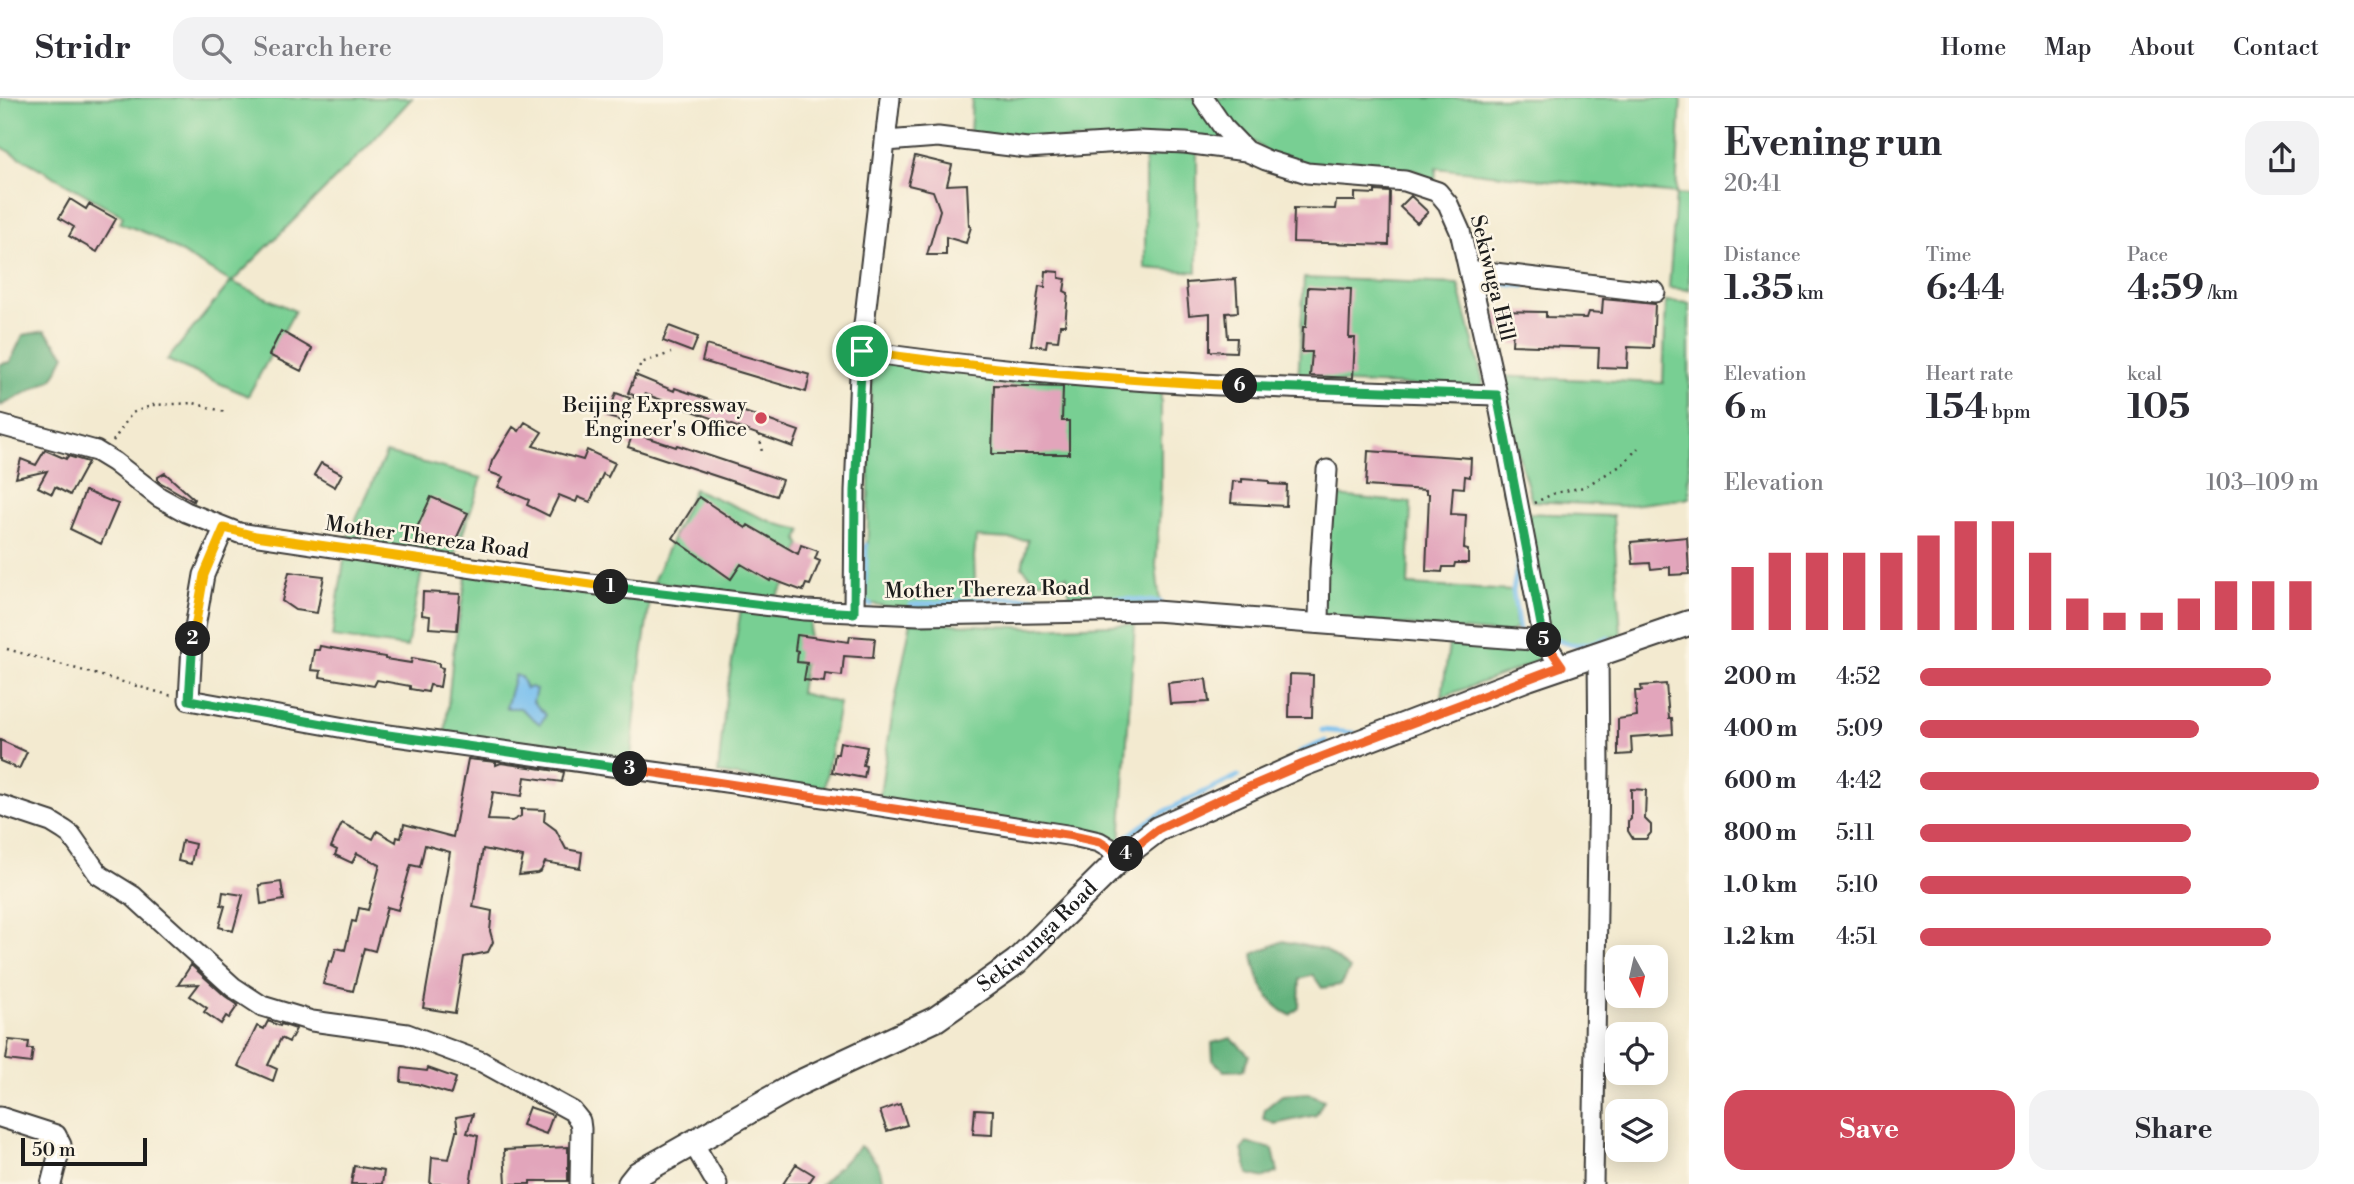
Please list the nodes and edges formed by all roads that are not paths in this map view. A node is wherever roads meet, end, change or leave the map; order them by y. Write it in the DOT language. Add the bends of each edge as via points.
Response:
graph roads {
  1 [pos="890,98"];
  2 [pos="1203,98"];
  3 [pos="886,141"];
  4 [pos="1246,151"];
  5 [pos="1469,270"];
  6 [pos="1656,292"];
  7 [pos="862,351"];
  8 [pos="1497,395"];
  9 [pos="0,425"];
  10 [pos="1327,470"];
  11 [pos="224,528"];
  12 [pos="854,613"];
  13 [pos="1320,623"];
  14 [pos="1689,623"];
  15 [pos="1544,641"];
  16 [pos="1598,654"];
  17 [pos="1562,666"];
  18 [pos="0,805"];
  19 [pos="1123,856"];
  20 [pos="0,1117"];
  21 [pos="693,1143"];
  22 [pos="51,1184"];
  23 [pos="580,1184"];
  24 [pos="630,1184"];
  25 [pos="717,1184"];
  26 [pos="1593,1184"];
  1 -- 3 [label="street"];
  2 -- 4 [label="street, Sekiwuga Hill"];
  3 -- 4 [label="street" via="938,137 1027,148 1138,141"];
  3 -- 7 [label="street"];
  4 -- 5 [label="street, Sekiwuga Hill" via="1307,173 1405,181 1438,192 1455,217"];
  5 -- 6 [label="street"];
  5 -- 8 [label="street, Sekiwuga Hill"];
  7 -- 8 [label="street" via="1171,382"];
  7 -- 12 [label="street"];
  8 -- 15 [label="street, Sekiwuga Hill"];
  9 -- 11 [label="street, Mother Thereza Road" via="96,451 159,497"];
  10 -- 13 [label="street"];
  11 -- 12 [label="street, Mother Thereza Road" via="540,578"];
  11 -- 19 [label="street" via="204,575 192,645 189,700 367,732 1073,836 1100,842"];
  12 -- 13 [label="street, Mother Thereza Road" via="1155,611"];
  13 -- 15 [label="street, Mother Thereza Road"];
  14 -- 16 [label="main road, Sekiwunga Road"];
  15 -- 17 [label="street"];
  16 -- 17 [label="main road, Sekiwunga Road"];
  16 -- 26 [label="street"];
  17 -- 19 [label="main road, Sekiwunga Road" via="1217,801 1158,829"];
  18 -- 23 [label="street" via="51,822 71,835 99,874 133,896 233,987 262,1006 312,1021 407,1034 482,1062 572,1111 581,1129"];
  19 -- 21 [label="main road, Sekiwunga Road" via="1016,962 976,992 936,1018 797,1084"];
  20 -- 22 [label="street" via="56,1135 61,1145"];
  21 -- 24 [label="main road, Sekiwunga Road" via="638,1174"];
  21 -- 25 [label="street"];
}
